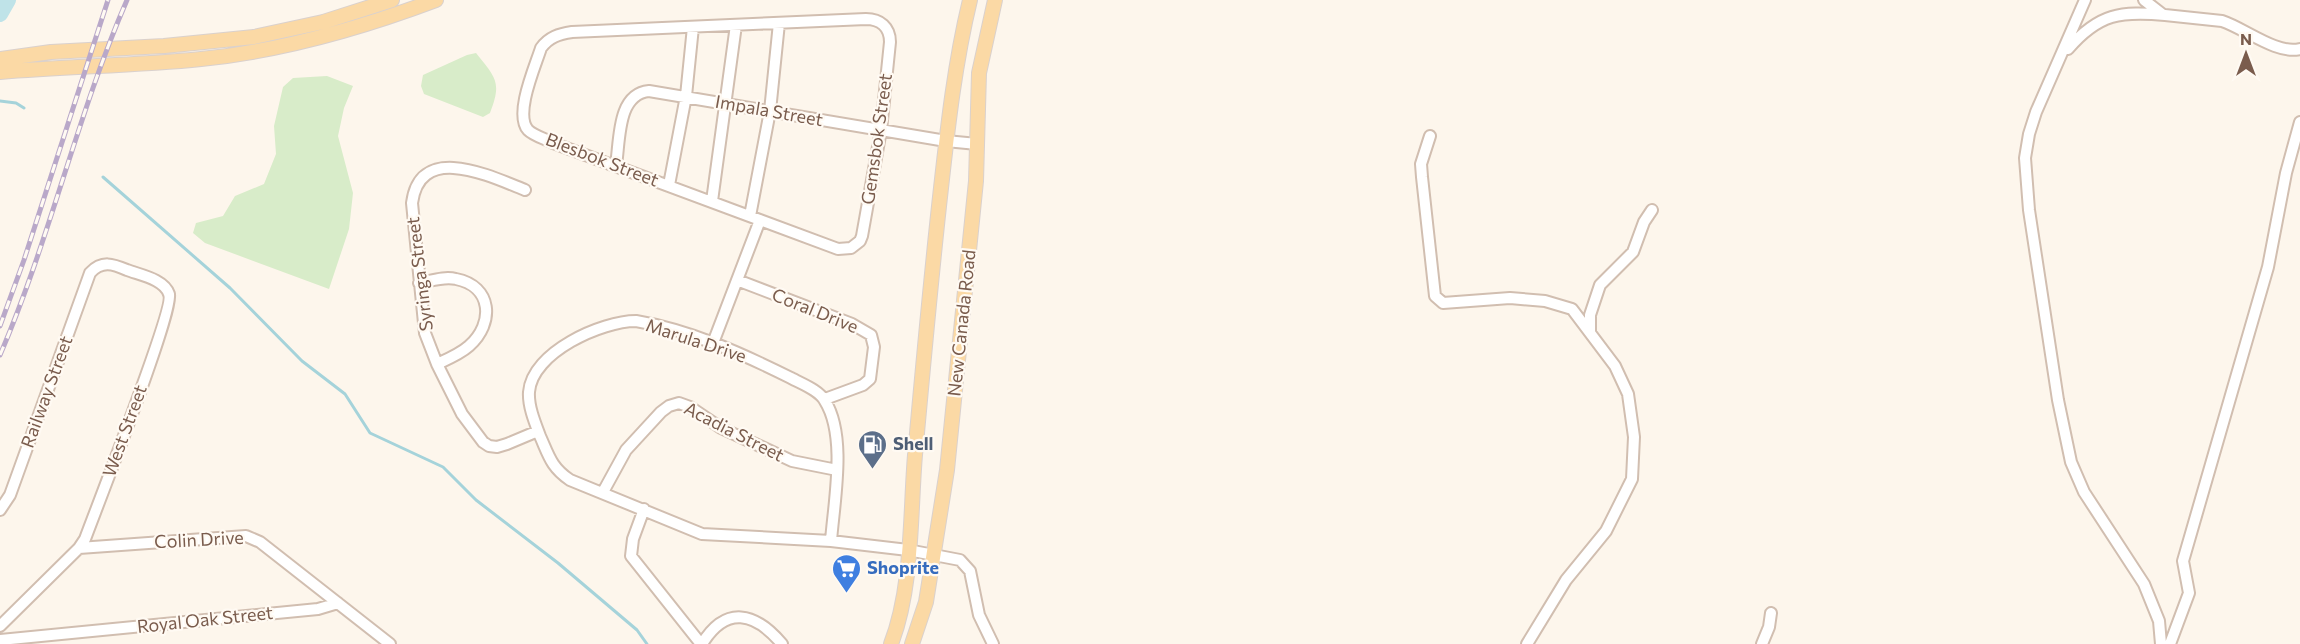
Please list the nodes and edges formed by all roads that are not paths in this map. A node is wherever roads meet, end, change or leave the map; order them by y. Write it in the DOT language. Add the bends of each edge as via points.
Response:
graph roads {
  1 [pos="392,0"];
  2 [pos="435,0"];
  3 [pos="970,0"];
  4 [pos="995,0"];
  5 [pos="2085,0"];
  6 [pos="2144,0"];
  7 [pos="2164,15"];
  8 [pos="779,23"];
  9 [pos="736,25"];
  10 [pos="884,26"];
  11 [pos="693,27"];
  12 [pos="2300,49"];
  13 [pos="2062,56"];
  14 [pos="0,59"];
  15 [pos="0,72"];
  16 [pos="686,96"];
  17 [pos="727,103"];
  18 [pos="770,111"];
  19 [pos="2300,122"];
  20 [pos="881,129"];
  21 [pos="1430,136"];
  22 [pos="946,141"];
  23 [pos="977,144"];
  24 [pos="616,165"];
  25 [pos="669,185"];
  26 [pos="525,190"];
  27 [pos="712,201"];
  28 [pos="1652,210"];
  29 [pos="755,218"];
  30 [pos="851,248"];
  31 [pos="90,273"];
  32 [pos="737,280"];
  33 [pos="419,284"];
  34 [pos="1590,332"];
  35 [pos="713,343"];
  36 [pos="437,364"];
  37 [pos="825,399"];
  38 [pos="538,431"];
  39 [pos="837,470"];
  40 [pos="603,492"];
  41 [pos="644,509"];
  42 [pos="0,510"];
  43 [pos="831,541"];
  44 [pos="79,548"];
  45 [pos="908,550"];
  46 [pos="933,555"];
  47 [pos="338,603"];
  48 [pos="1771,613"];
  49 [pos="0,626"];
  50 [pos="0,640"];
  51 [pos="390,644"];
  52 [pos="701,644"];
  53 [pos="782,644"];
  54 [pos="891,644"];
  55 [pos="912,644"];
  56 [pos="993,644"];
  57 [pos="1527,644"];
  58 [pos="1762,644"];
  59 [pos="2162,644"];
  60 [pos="2170,644"];
  1 -- 14 [label="main road" via="323,22 254,37"];
  2 -- 15 [label="main road" via="321,38 256,51 201,59"];
  3 -- 22 [label="main road, New Canada Road"];
  4 -- 23 [label="main road, New Canada Road" via="979,73"];
  5 -- 13 [label="street"];
  6 -- 7 [label="street"];
  7 -- 12 [label="street" via="2222,21 2280,48"];
  7 -- 13 [label="street" via="2113,15 2095,23"];
  8 -- 9 [label="street, Blesbok Street"];
  8 -- 10 [label="street, Blesbok Street" via="872,19"];
  8 -- 18 [label="street"];
  9 -- 11 [label="street, Blesbok Street"];
  9 -- 17 [label="street"];
  10 -- 20 [label="street, Gemsbok Street" via="891,38"];
  11 -- 16 [label="street"];
  11 -- 24 [label="street, Blesbok Street" via="572,32 549,39 541,48 522,111 526,127 553,142"];
  13 -- 59 [label="street" via="2036,112 2025,158 2058,400 2072,462 2084,492 2144,584 2159,621"];
  16 -- 17 [label="street, Impala Street"];
  16 -- 24 [label="street, Impala Street" via="649,91 634,96 624,113"];
  16 -- 25 [label="street"];
  17 -- 18 [label="street, Impala Street"];
  17 -- 27 [label="street"];
  18 -- 20 [label="street, Impala Street"];
  18 -- 29 [label="street"];
  19 -- 60 [label="street" via="2268,267 2182,561 2189,593"];
  20 -- 22 [label="street, Impala Street"];
  20 -- 30 [label="street, Gemsbok Street" via="864,230 860,241"];
  21 -- 34 [label="street" via="1421,164 1435,296 1443,303 1510,298 1558,304 1572,309"];
  22 -- 23 [label="street, Impala Street"];
  22 -- 45 [label="main road, New Canada Road"];
  23 -- 46 [label="main road, New Canada Road" via="947,470"];
  24 -- 25 [label="street, Blesbok Street"];
  25 -- 27 [label="street, Blesbok Street"];
  26 -- 33 [label="street, Syringa Street" via="452,166 427,176 416,189 412,203"];
  27 -- 29 [label="street, Blesbok Street"];
  28 -- 34 [label="street" via="1633,252 1600,285 1590,315"];
  29 -- 30 [label="street, Blesbok Street" via="838,249"];
  29 -- 32 [label="street"];
  31 -- 42 [label="street, Railway Street" via="10,495"];
  31 -- 44 [label="street, West Street" via="102,264 115,265 160,283 171,299"];
  32 -- 35 [label="street"];
  32 -- 37 [label="street, Coral Drive" via="871,335 874,347 870,379"];
  33 -- 36 [label="street, Syringa Street" via="425,333"];
  33 -- 36 [label="street" via="443,278 463,281 476,288 486,307 485,324 471,345"];
  34 -- 57 [label="street" via="1615,366 1628,394 1634,437 1632,479 1606,531 1566,580"];
  35 -- 37 [label="street, Marula Drive" via="768,366"];
  35 -- 38 [label="street, Marula Drive" via="636,321 600,327 569,343 534,373 529,399"];
  36 -- 38 [label="street, Syringa Street" via="462,414 483,442 497,447"];
  37 -- 39 [label="street" via="834,426"];
  38 -- 40 [label="street, Marula Drive" via="556,470 570,480"];
  39 -- 40 [label="street, Acadia Street" via="792,462 679,403 661,412 626,450"];
  39 -- 43 [label="street"];
  40 -- 41 [label="street, Marula Drive"];
  41 -- 43 [label="street, Marula Drive" via="702,534"];
  41 -- 52 [label="street" via="633,539 632,556"];
  43 -- 45 [label="street, Marula Drive"];
  44 -- 47 [label="street, Colin Drive" via="246,536 260,542"];
  44 -- 49 [label="street, West Street"];
  45 -- 46 [label="street, Marula Drive"];
  45 -- 54 [label="main road, New Canada Road" via="900,614"];
  46 -- 55 [label="main road, New Canada Road" via="924,609"];
  46 -- 56 [label="street, Marula Drive" via="960,560 970,571 980,615"];
  47 -- 50 [label="street, Royal Oak Street" via="318,609"];
  47 -- 51 [label="street, Colin Drive"];
  48 -- 58 [label="street"];
  52 -- 53 [label="street" via="711,628 740,618 763,624"];
}
